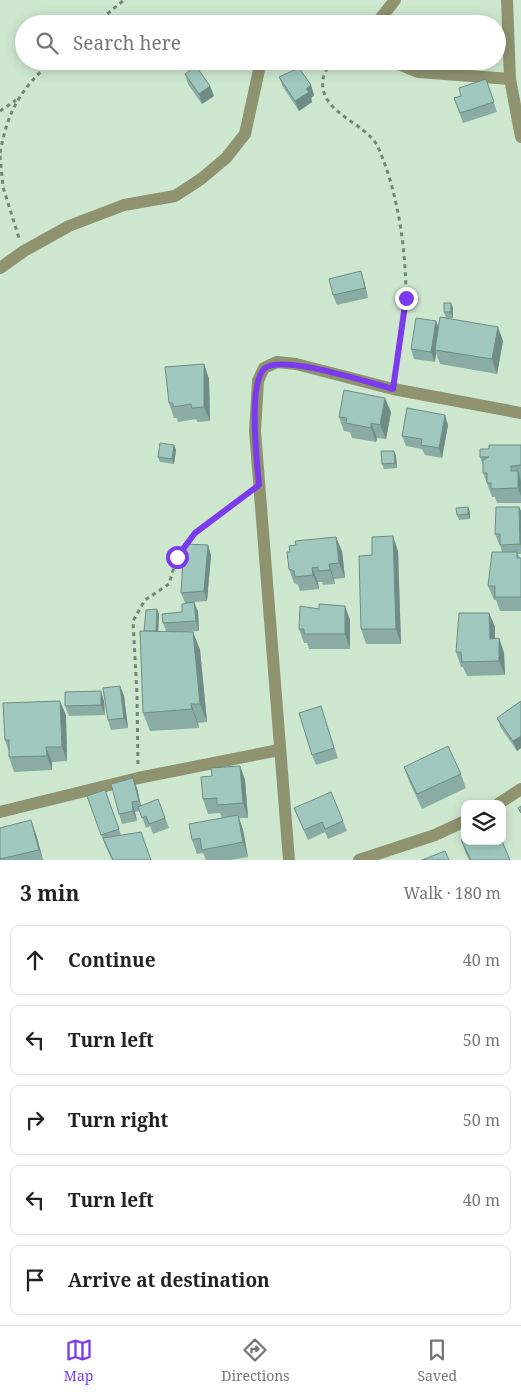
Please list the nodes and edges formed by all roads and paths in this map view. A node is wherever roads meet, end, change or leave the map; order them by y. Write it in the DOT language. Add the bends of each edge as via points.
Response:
graph roads {
  1 [pos="124,0"];
  2 [pos="395,0"];
  3 [pos="507,0"];
  4 [pos="106,15"];
  5 [pos="383,15"];
  6 [pos="44,70"];
  7 [pos="259,70"];
  8 [pos="326,70"];
  9 [pos="413,70"];
  10 [pos="510,79"];
  11 [pos="16,100"];
  12 [pos="0,111"];
  13 [pos="521,137"];
  14 [pos="0,154"];
  15 [pos="24,251"];
  16 [pos="0,268"];
  17 [pos="393,389"];
  18 [pos="521,413"];
  19 [pos="259,485"];
  20 [pos="279,750"];
  21 [pos="138,778"];
  22 [pos="521,789"];
  23 [pos="504,800"];
  24 [pos="0,812"];
  25 [pos="461,824"];
  26 [pos="290,860"];
  27 [pos="359,860"];
  1 -- 4 [label="path"];
  2 -- 5 [label="street"];
  3 -- 10 [label="street"];
  6 -- 11 [label="path"];
  7 -- 15 [label="street" via="245,134 226,158 201,179 175,196 124,205 69,226"];
  8 -- 17 [label="path" via="323,79 324,93 332,107 375,141 385,164 396,213 404,258 406,298"];
  9 -- 10 [label="street"];
  10 -- 13 [label="street"];
  11 -- 12 [label="path"];
  11 -- 14 [label="path" via="5,128"];
  14 -- 15 [label="path" via="3,187"];
  15 -- 16 [label="street"];
  17 -- 18 [label="street"];
  17 -- 19 [label="street" via="296,364 277,362 264,368 258,381 255,431"];
  19 -- 20 [label="street"];
  19 -- 21 [label="path" via="195,533 177,557 169,584 145,600 133,621"];
  20 -- 21 [label="street"];
  20 -- 26 [label="street"];
  21 -- 24 [label="street"];
  22 -- 23 [label="street"];
  25 -- 27 [label="street"];
}
